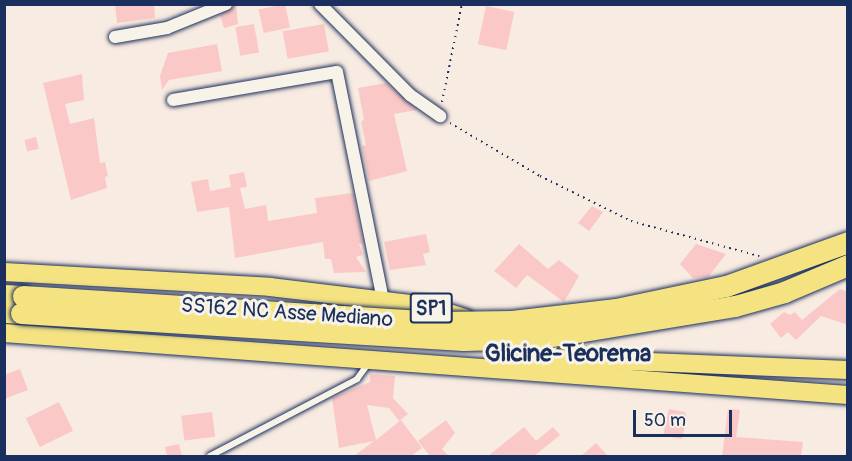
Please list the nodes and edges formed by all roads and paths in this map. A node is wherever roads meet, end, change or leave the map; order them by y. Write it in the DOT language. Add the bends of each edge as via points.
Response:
graph roads {
  1 [pos="226,4"];
  2 [pos="320,4"];
  3 [pos="462,4"];
  4 [pos="333,9"];
  5 [pos="115,37"];
  6 [pos="173,100"];
  7 [pos="440,116"];
  8 [pos="848,242"];
  9 [pos="770,259"];
  10 [pos="848,265"];
  11 [pos="4,272"];
  12 [pos="383,301"];
  13 [pos="13,304"];
  14 [pos="4,333"];
  15 [pos="369,363"];
  16 [pos="848,370"];
  17 [pos="848,395"];
  18 [pos="210,456"];
  1 -- 5 [label="street" via="167,28"];
  2 -- 4 [label="street"];
  3 -- 7 [label="path"];
  4 -- 7 [label="street" via="410,95"];
  6 -- 12 [label="street" via="338,72"];
  7 -- 9 [label="path" via="540,176 631,221"];
  8 -- 13 [label="highway, SS162 NC Asse Mediano, bridge" via="726,286 616,309 512,321 441,322"];
  10 -- 13 [label="highway, SS162 NC Asse Mediano, bridge" via="784,292 735,306 541,338 463,340"];
  11 -- 12 [label="main road, SP1" via="270,287"];
  12 -- 16 [label="main road, SP1" via="426,306 463,317 536,355"];
  14 -- 15 [label="main road" via="147,341"];
  15 -- 17 [label="main road"];
  15 -- 18 [label="lane" via="357,379"];
}
